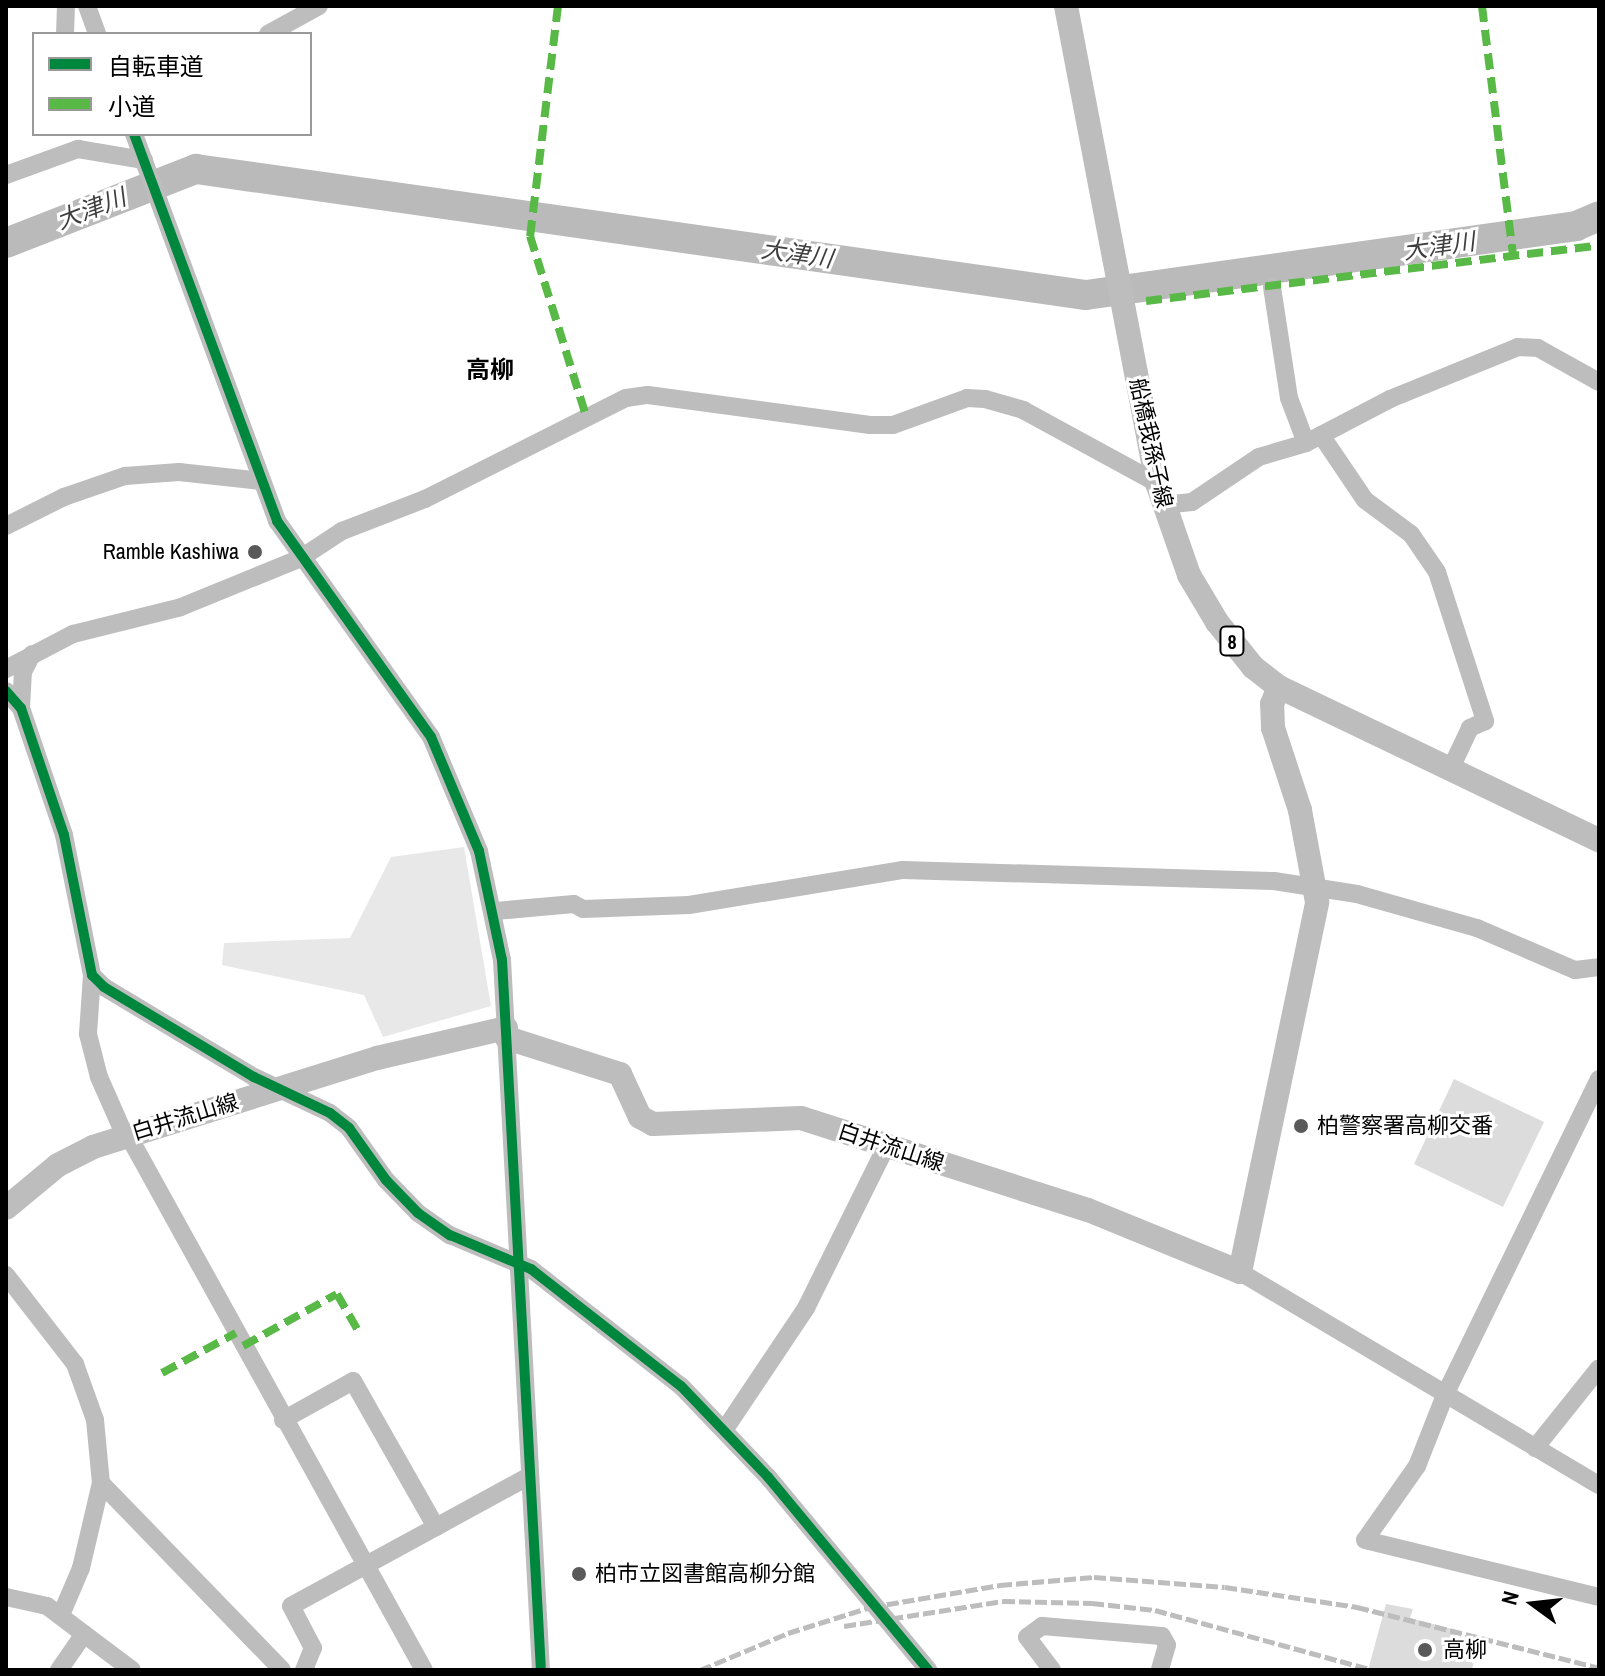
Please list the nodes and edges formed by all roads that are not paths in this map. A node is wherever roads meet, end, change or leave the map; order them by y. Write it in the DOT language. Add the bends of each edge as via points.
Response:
graph roads {
  1 [pos="66,6"];
  2 [pos="87,6"];
  3 [pos="319,6"];
  4 [pos="1066,6"];
  5 [pos="65,32"];
  6 [pos="96,32"];
  7 [pos="272,32"];
  8 [pos="135,136"];
  9 [pos="75,141"];
  10 [pos="146,164"];
  11 [pos="6,175"];
  12 [pos="1272,287"];
  13 [pos="1599,382"];
  14 [pos="1314,439"];
  15 [pos="262,481"];
  16 [pos="1160,494"];
  17 [pos="6,526"];
  18 [pos="301,558"];
  19 [pos="32,654"];
  20 [pos="6,669"];
  21 [pos="1279,687"];
  22 [pos="6,691"];
  23 [pos="21,708"];
  24 [pos="1451,768"];
  25 [pos="1599,840"];
  26 [pos="1317,884"];
  27 [pos="495,911"];
  28 [pos="1599,967"];
  29 [pos="92,975"];
  30 [pos="506,1033"];
  31 [pos="1599,1079"];
  32 [pos="280,1088"];
  33 [pos="127,1135"];
  34 [pos="887,1145"];
  35 [pos="6,1208"];
  36 [pos="517,1262"];
  37 [pos="1240,1272"];
  38 [pos="6,1275"];
  39 [pos="1599,1368"];
  40 [pos="1445,1395"];
  41 [pos="283,1420"];
  42 [pos="725,1429"];
  43 [pos="1535,1448"];
  44 [pos="528,1477"];
  45 [pos="101,1483"];
  46 [pos="1599,1485"];
  47 [pos="436,1527"];
  48 [pos="365,1567"];
  49 [pos="6,1597"];
  50 [pos="1599,1597"];
  51 [pos="61,1615"];
  52 [pos="84,1634"];
  53 [pos="59,1670"];
  54 [pos="132,1670"];
  55 [pos="282,1670"];
  56 [pos="304,1670"];
  57 [pos="424,1670"];
  58 [pos="541,1670"];
  59 [pos="928,1670"];
  60 [pos="1052,1670"];
  61 [pos="1160,1670"];
  1 -- 5 [label="street"];
  2 -- 6 [label="street"];
  3 -- 7 [label="street"];
  4 -- 16 [label="main road, 船橋我孫子線 / 8"];
  8 -- 10 [label="street"];
  9 -- 10 [label="street"];
  9 -- 11 [label="street"];
  10 -- 15 [label="street"];
  12 -- 14 [label="street" via="1289,398"];
  13 -- 14 [label="street" via="1538,348 1518,347 1390,399"];
  14 -- 16 [label="street" via="1240,466 1192,502"];
  14 -- 24 [label="street" via="1365,500 1411,534 1437,572 1485,721 1470,728"];
  15 -- 17 [label="street" via="179,472 125,476 64,497"];
  15 -- 18 [label="street" via="277,521"];
  16 -- 18 [label="street" via="1023,410 985,399 967,398 893,425 870,425 648,395 607,405 425,499 342,531"];
  16 -- 21 [label="main road, 船橋我孫子線 / 8" via="1189,575 1217,622 1253,667"];
  18 -- 19 [label="street" via="181,607 73,634"];
  18 -- 27 [label="street" via="431,737 464,809"];
  19 -- 20 [label="street"];
  19 -- 23 [label="street" via="23,672"];
  21 -- 24 [label="main road, 船橋我孫子線 / 8"];
  21 -- 26 [label="main road" via="1272,704 1273,728"];
  22 -- 23 [label="street"];
  23 -- 29 [label="street" via="64,835"];
  24 -- 25 [label="main road, 船橋我孫子線 / 8"];
  26 -- 27 [label="street" via="903,870 689,905 583,909 574,904"];
  26 -- 28 [label="street" via="1477,928 1575,970"];
  26 -- 37 [label="main road"];
  27 -- 30 [label="street"];
  29 -- 32 [label="street" via="123,1001"];
  29 -- 33 [label="street" via="88,1034 99,1077"];
  30 -- 32 [label="main road, 白井流山線" via="506,1028 488,1028"];
  30 -- 34 [label="main road, 白井流山線" via="507,1038 620,1074 640,1117 653,1124 801,1118"];
  30 -- 36 [label="street"];
  31 -- 40 [label="street"];
  32 -- 33 [label="main road, 白井流山線"];
  32 -- 36 [label="street" via="349,1128 386,1180 418,1213 450,1235"];
  33 -- 35 [label="main road, 白井流山線" via="58,1165"];
  33 -- 41 [label="street"];
  34 -- 37 [label="main road, 白井流山線" via="1125,1223"];
  34 -- 42 [label="street" via="806,1308"];
  36 -- 42 [label="street" via="681,1386"];
  36 -- 44 [label="street"];
  37 -- 40 [label="street"];
  38 -- 45 [label="street" via="75,1364 95,1420"];
  39 -- 43 [label="street"];
  40 -- 43 [label="street"];
  40 -- 50 [label="street" via="1417,1466 1365,1540"];
  41 -- 47 [label="street" via="353,1381"];
  41 -- 48 [label="street"];
  42 -- 59 [label="street"];
  43 -- 46 [label="street"];
  44 -- 47 [label="street"];
  44 -- 58 [label="street"];
  45 -- 51 [label="street" via="81,1568"];
  45 -- 55 [label="street"];
  47 -- 48 [label="street"];
  48 -- 56 [label="street" via="291,1606 313,1648"];
  48 -- 57 [label="street"];
  49 -- 51 [label="street" via="30,1599"];
  51 -- 52 [label="street"];
  52 -- 53 [label="street"];
  52 -- 54 [label="street"];
  60 -- 61 [label="street" via="1027,1637 1042,1626 1162,1636 1167,1645"];
}
